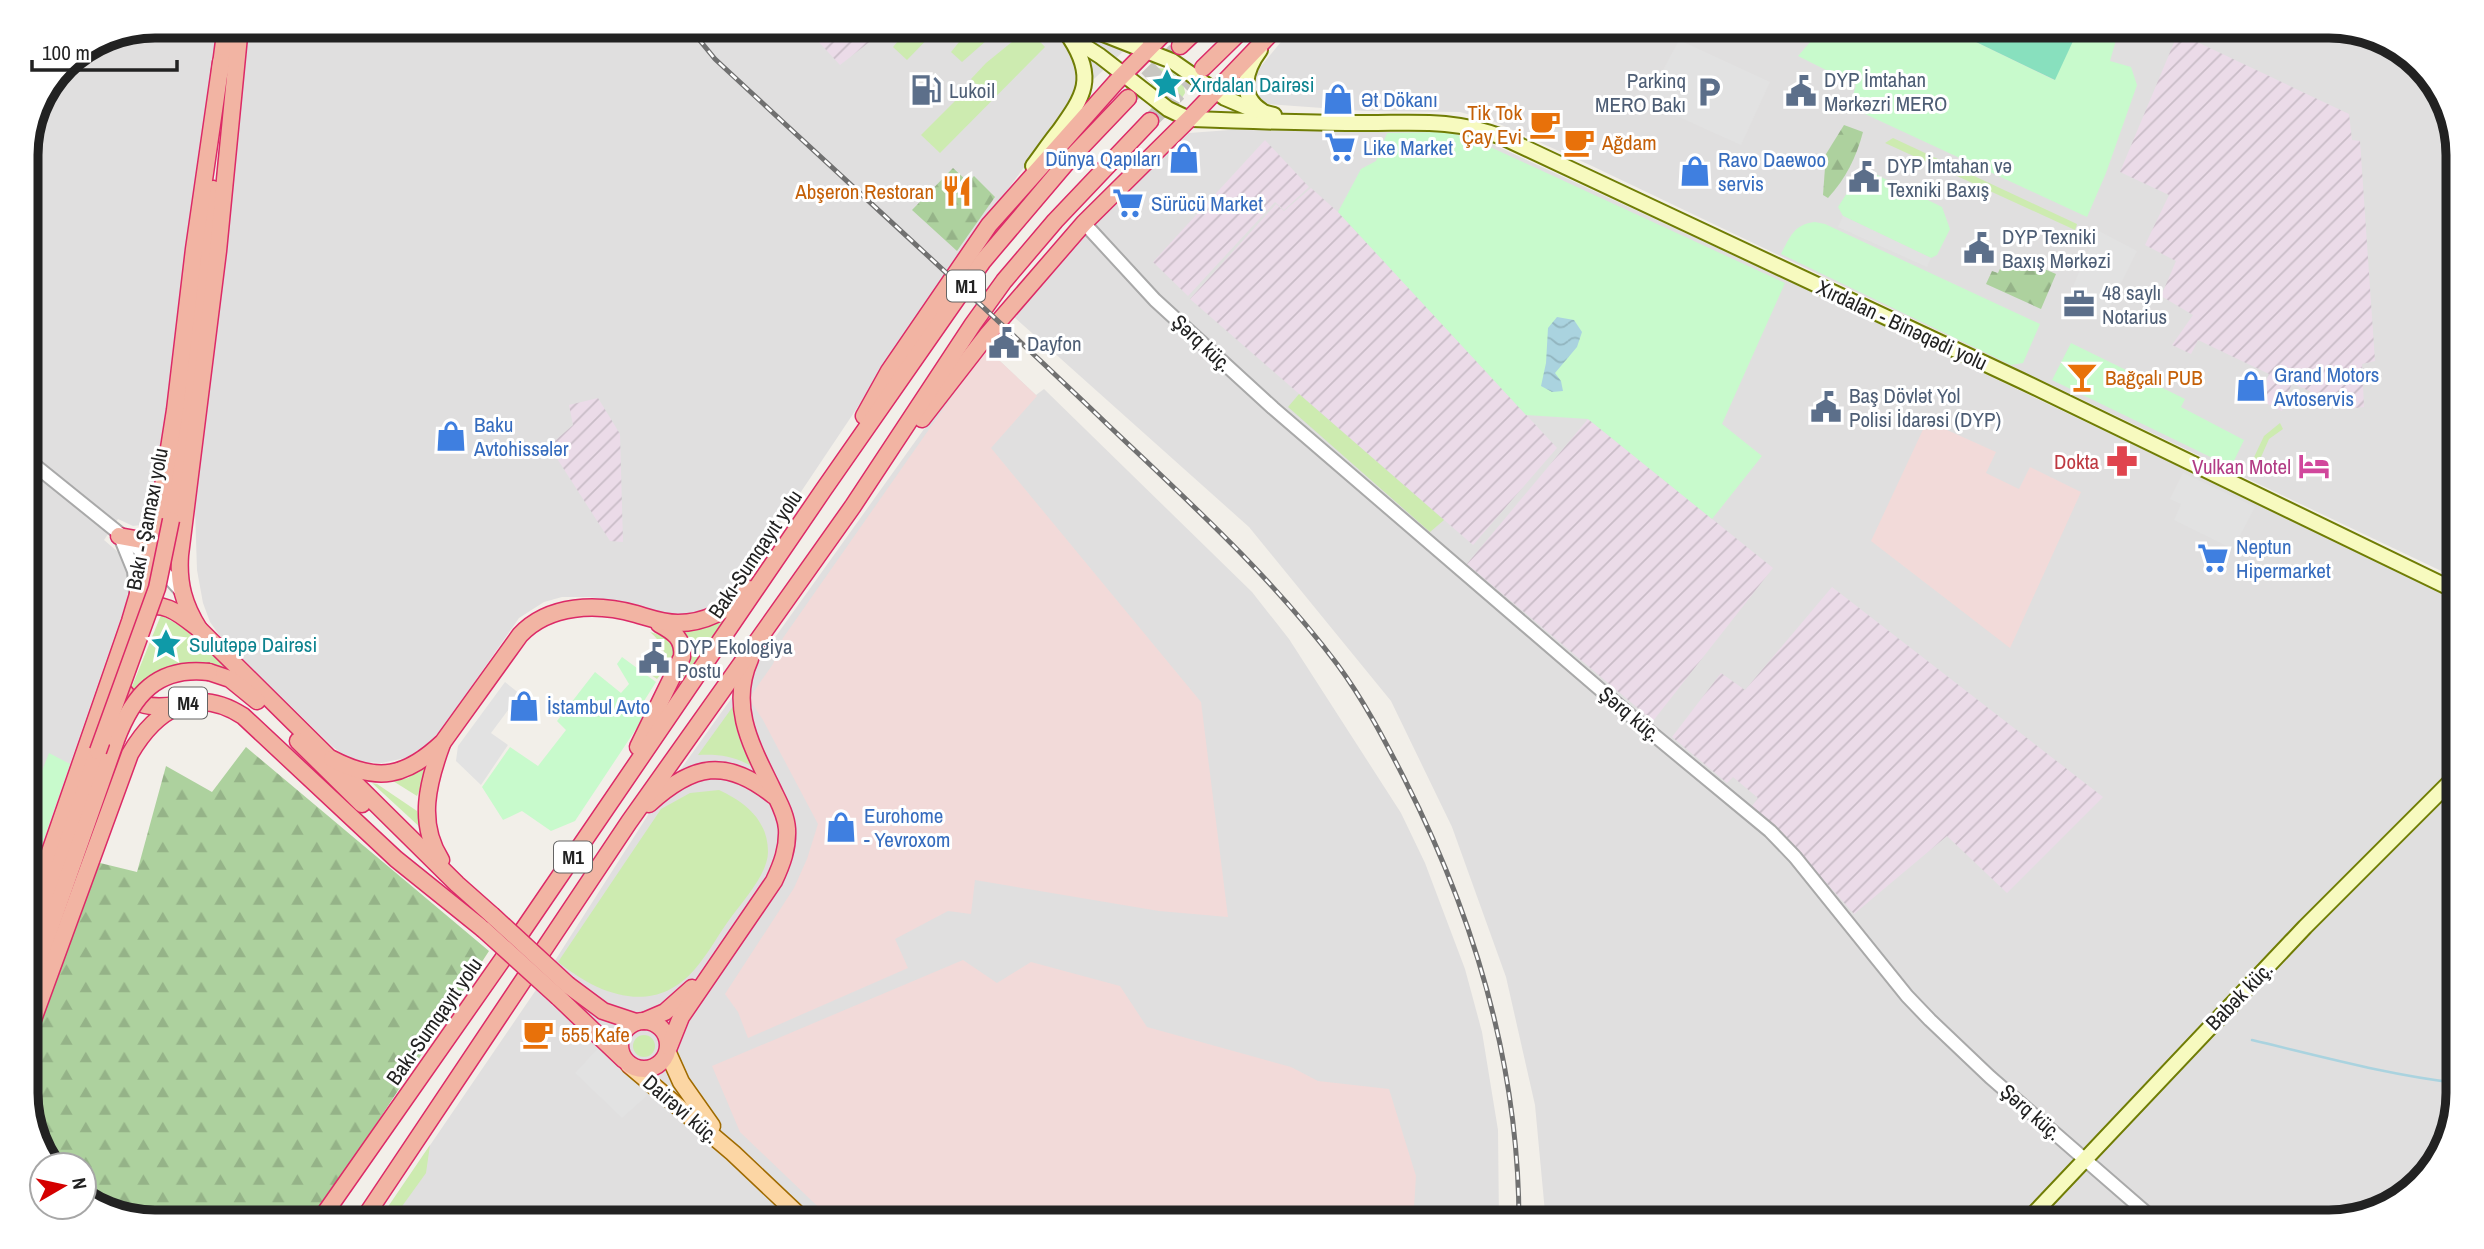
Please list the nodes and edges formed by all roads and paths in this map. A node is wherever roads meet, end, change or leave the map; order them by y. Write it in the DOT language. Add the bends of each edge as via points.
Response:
graph roads {
  1 [pos="224,38"];
  2 [pos="239,38"];
  3 [pos="1069,38"];
  4 [pos="1073,38"];
  5 [pos="1115,38"];
  6 [pos="1159,38"];
  7 [pos="1188,38"];
  8 [pos="1234,38"];
  9 [pos="1267,38"];
  10 [pos="1269,38"];
  11 [pos="1180,46"];
  12 [pos="1147,50"];
  13 [pos="221,62"];
  14 [pos="1203,68"];
  15 [pos="1124,74"];
  16 [pos="1215,92"];
  17 [pos="1128,98"];
  18 [pos="1266,113"];
  19 [pos="1189,118"];
  20 [pos="1150,121"];
  21 [pos="1310,122"];
  22 [pos="1084,223"];
  23 [pos="989,225"];
  24 [pos="39,469"];
  25 [pos="824,489"];
  26 [pos="853,506"];
  27 [pos="119,536"];
  28 [pos="155,537"];
  29 [pos="180,544"];
  30 [pos="781,553"];
  31 [pos="150,558"];
  32 [pos="2445,586"];
  33 [pos="181,592"];
  34 [pos="136,603"];
  35 [pos="650,619"];
  36 [pos="130,621"];
  37 [pos="199,629"];
  38 [pos="761,634"];
  39 [pos="118,656"];
  40 [pos="188,703"];
  41 [pos="443,742"];
  42 [pos="332,759"];
  43 [pos="2446,786"];
  44 [pos="777,799"];
  45 [pos="629,822"];
  46 [pos="597,823"];
  47 [pos="39,883"];
  48 [pos="457,884"];
  49 [pos="488,922"];
  50 [pos="39,928"];
  51 [pos="39,961"];
  52 [pos="712,969"];
  53 [pos="563,991"];
  54 [pos="39,1003"];
  55 [pos="640,1021"];
  56 [pos="668,1050"];
  57 [pos="628,1064"];
  58 [pos="733,1153"];
  59 [pos="2085,1159"];
  60 [pos="327,1210"];
  61 [pos="370,1210"];
  62 [pos="793,1210"];
  63 [pos="2037,1210"];
  64 [pos="2143,1210"];
  1 -- 13 [label="highway, Bakı - Şamaxı yolu"];
  2 -- 29 [label="highway, Bakı - Şamaxı yolu" via="217,265"];
  3 -- 23 [label="main road" via="1083,61 1082,97"];
  4 -- 15 [label="main road"];
  5 -- 12 [label="main road"];
  6 -- 12 [label="highway"];
  7 -- 11 [label="highway"];
  8 -- 14 [label="highway"];
  9 -- 16 [label="highway"];
  10 -- 18 [label="main road" via="1246,78 1251,103"];
  12 -- 15 [label="highway"];
  12 -- 16 [label="main road" via="1172,61"];
  13 -- 28 [label="highway, Bakı - Şamaxı yolu"];
  13 -- 50 [label="highway, Bakı - Şamaxı yolu, bridge" via="205,261 162,572"];
  15 -- 19 [label="main road" via="1168,109"];
  15 -- 23 [label="highway"];
  16 -- 18 [label="main road"];
  16 -- 19 [label="highway"];
  17 -- 25 [label="highway, Bakı-Sumqayıt yolu / M1" via="983,261"];
  18 -- 21 [label="main road"];
  19 -- 21 [label="main road"];
  19 -- 22 [label="highway"];
  20 -- 26 [label="highway, M1" via="1004,281"];
  21 -- 32 [label="main road, Xırdalan - Binəqədi yolu" via="1446,122 1502,137"];
  22 -- 26 [label="highway" via="988,334"];
  22 -- 59 [label="street, Şərq küç." via="1155,300 1273,408 1776,838 1930,1020"];
  23 -- 25 [label="highway" via="889,372"];
  24 -- 27 [label="street"];
  25 -- 30 [label="highway, Bakı-Sumqayıt yolu / M1"];
  26 -- 38 [label="highway, M1"];
  27 -- 28 [label="highway"];
  27 -- 31 [label="street"];
  27 -- 34 [label="street" via="134,571"];
  28 -- 29 [label="highway" via="156,550 164,555 175,552"];
  28 -- 31 [label="highway, Bakı - Şamaxı yolu"];
  29 -- 33 [label="highway, Bakı - Şamaxı yolu"];
  30 -- 35 [label="highway" via="739,599 714,616 685,623"];
  30 -- 46 [label="highway, Bakı-Sumqayıt yolu / M1"];
  31 -- 33 [label="street"];
  31 -- 34 [label="highway, Bakı - Şamaxı yolu"];
  33 -- 37 [label="highway"];
  34 -- 36 [label="highway, Bakı - Şamaxı yolu"];
  35 -- 41 [label="highway" via="589,607 535,621"];
  35 -- 46 [label="highway" via="679,638 682,657"];
  36 -- 37 [label="highway" via="139,610 157,605"];
  36 -- 39 [label="highway, Bakı - Şamaxı yolu"];
  37 -- 42 [label="highway"];
  38 -- 44 [label="highway" via="746,667 741,706 749,740"];
  38 -- 45 [label="highway, M1"];
  39 -- 40 [label="highway" via="118,682 128,698 156,707"];
  39 -- 47 [label="highway, Bakı - Şamaxı yolu"];
  40 -- 49 [label="highway, M4" via="210,701 243,716 396,859"];
  40 -- 54 [label="highway, M4" via="156,720 130,754"];
  41 -- 42 [label="highway" via="410,766 378,774 354,770"];
  41 -- 48 [label="highway" via="426,812 430,839"];
  42 -- 48 [label="highway"];
  43 -- 59 [label="main road, Babək küç."];
  44 -- 45 [label="highway" via="738,773 704,771 671,785"];
  44 -- 52 [label="highway" via="787,825 783,861"];
  45 -- 61 [label="highway, M1"];
  46 -- 60 [label="highway, Bakı-Sumqayıt yolu / M1"];
  48 -- 49 [label="highway"];
  48 -- 51 [label="highway, bridge" via="415,854 243,687 209,672 183,673 155,682 130,706"];
  49 -- 53 [label="highway, bridge"];
  52 -- 55 [label="highway" via="675,1005"];
  52 -- 56 [label="highway" via="676,1027"];
  53 -- 55 [label="highway" via="603,1011"];
  53 -- 57 [label="highway"];
  55 -- 56 [label="highway" via="652,1022 665,1032"];
  55 -- 57 [label="highway" via="629,1026 620,1039"];
  56 -- 57 [label="highway" via="655,1068 642,1070"];
  56 -- 58 [label="main road, Dairəvi küç." via="688,1094"];
  57 -- 58 [label="main road, Dairəvi küç."];
  58 -- 62 [label="main road, Dairəvi küç."];
  59 -- 63 [label="main road, Babək küç."];
  59 -- 64 [label="street, Şərq küç."];
}
